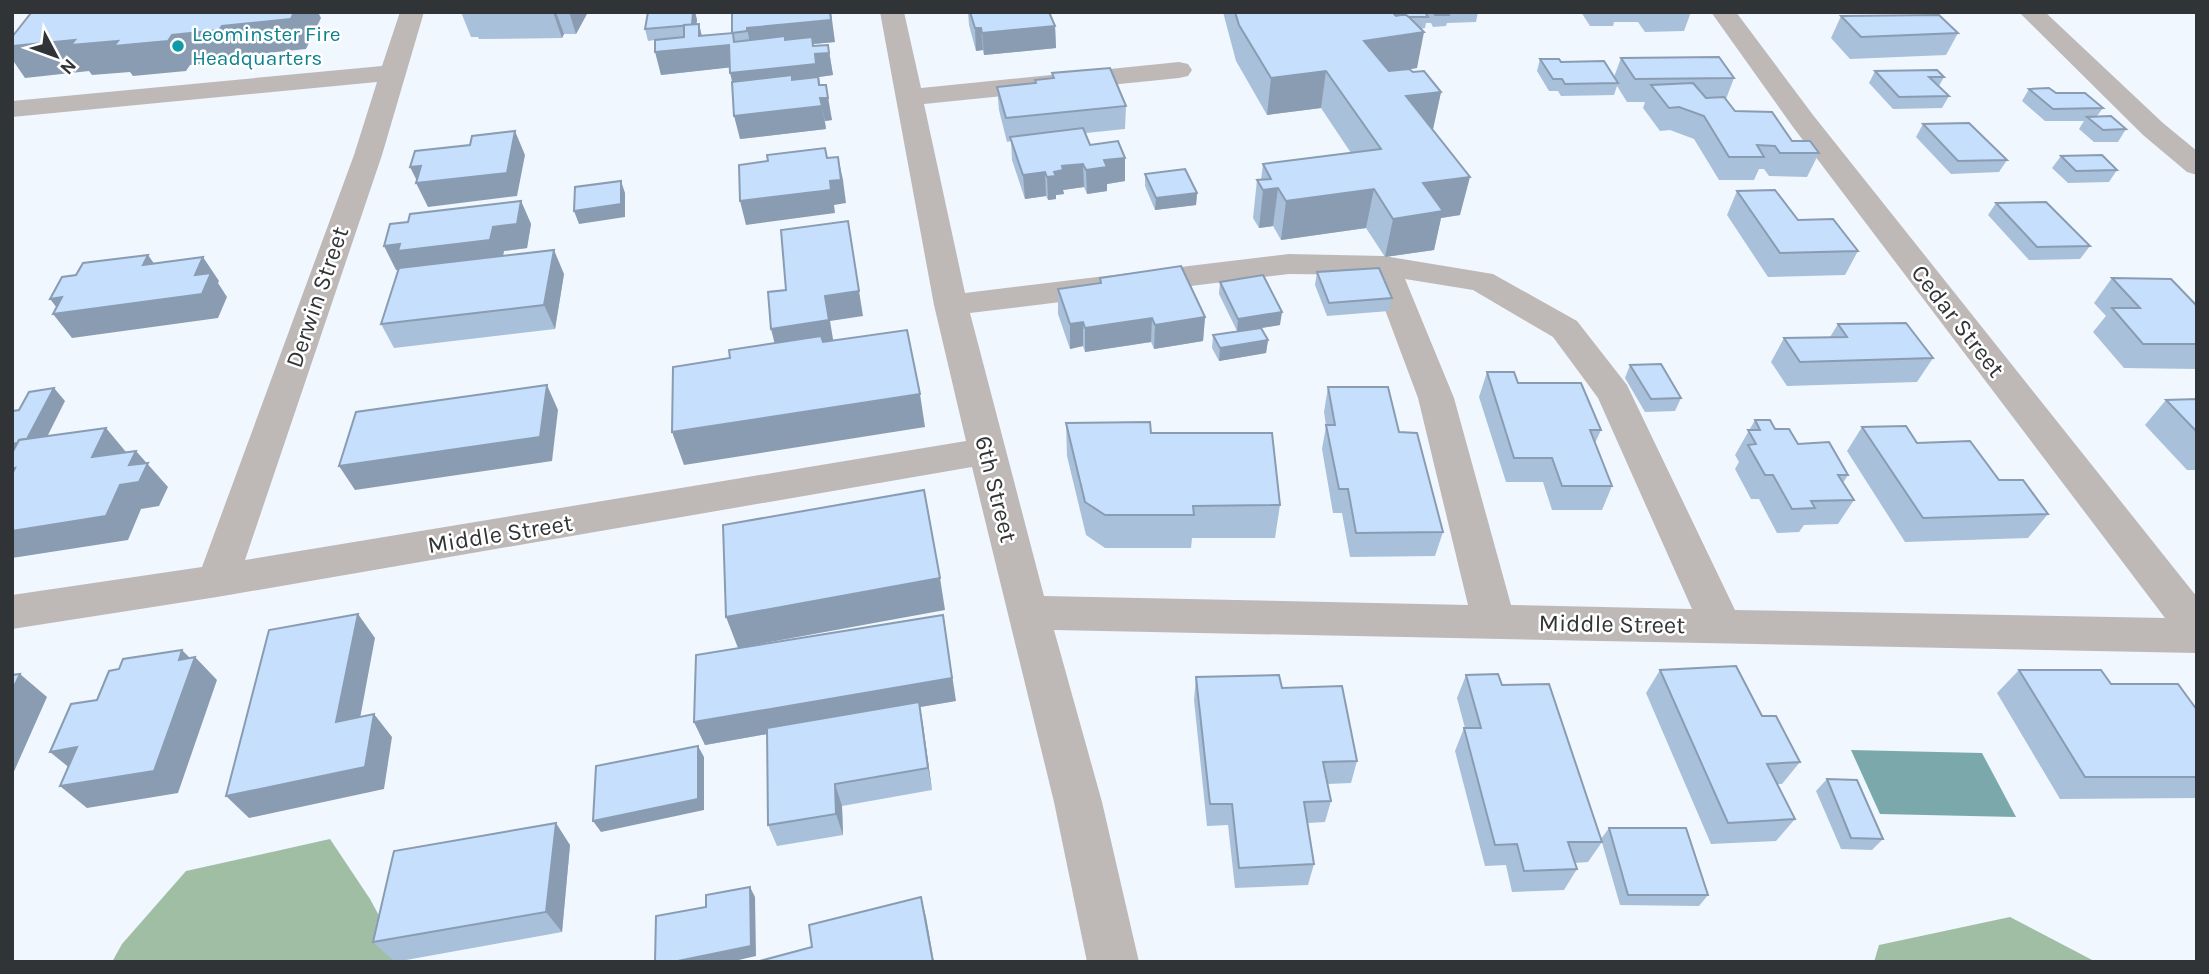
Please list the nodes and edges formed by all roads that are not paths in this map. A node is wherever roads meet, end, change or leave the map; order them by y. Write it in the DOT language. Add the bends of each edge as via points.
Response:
graph roads {
  1 [pos="412,12"];
  2 [pos="892,12"];
  3 [pos="1723,12"];
  4 [pos="2031,12"];
  5 [pos="1179,70"];
  6 [pos="393,74"];
  7 [pos="909,97"];
  8 [pos="12,109"];
  9 [pos="2197,128"];
  10 [pos="2153,129"];
  11 [pos="2197,166"];
  12 [pos="1384,266"];
  13 [pos="951,304"];
  14 [pos="987,451"];
  15 [pos="217,581"];
  16 [pos="12,612"];
  17 [pos="1028,613"];
  18 [pos="1494,622"];
  19 [pos="1721,626"];
  20 [pos="2197,628"];
  21 [pos="2197,636"];
  22 [pos="1114,962"];
  1 -- 6 [label="street, Derwin Street"];
  2 -- 7 [label="street, 6th Street"];
  3 -- 20 [label="street, Cedar Street"];
  4 -- 10 [label="street"];
  5 -- 7 [label="street"];
  6 -- 8 [label="street"];
  6 -- 15 [label="street, Derwin Street"];
  7 -- 13 [label="street, 6th Street"];
  9 -- 10 [label="street"];
  10 -- 11 [label="street"];
  12 -- 13 [label="street" via="1289,264"];
  12 -- 18 [label="street" via="1436,398"];
  12 -- 19 [label="street" via="1482,281 1565,329 1614,394"];
  13 -- 14 [label="street, 6th Street"];
  14 -- 15 [label="street, Middle Street"];
  14 -- 17 [label="street, 6th Street"];
  15 -- 16 [label="street, Middle Street"];
  17 -- 18 [label="street, Middle Street"];
  17 -- 22 [label="street, 6th Street"];
  18 -- 19 [label="street, Middle Street"];
  19 -- 21 [label="street, Middle Street"];
}
